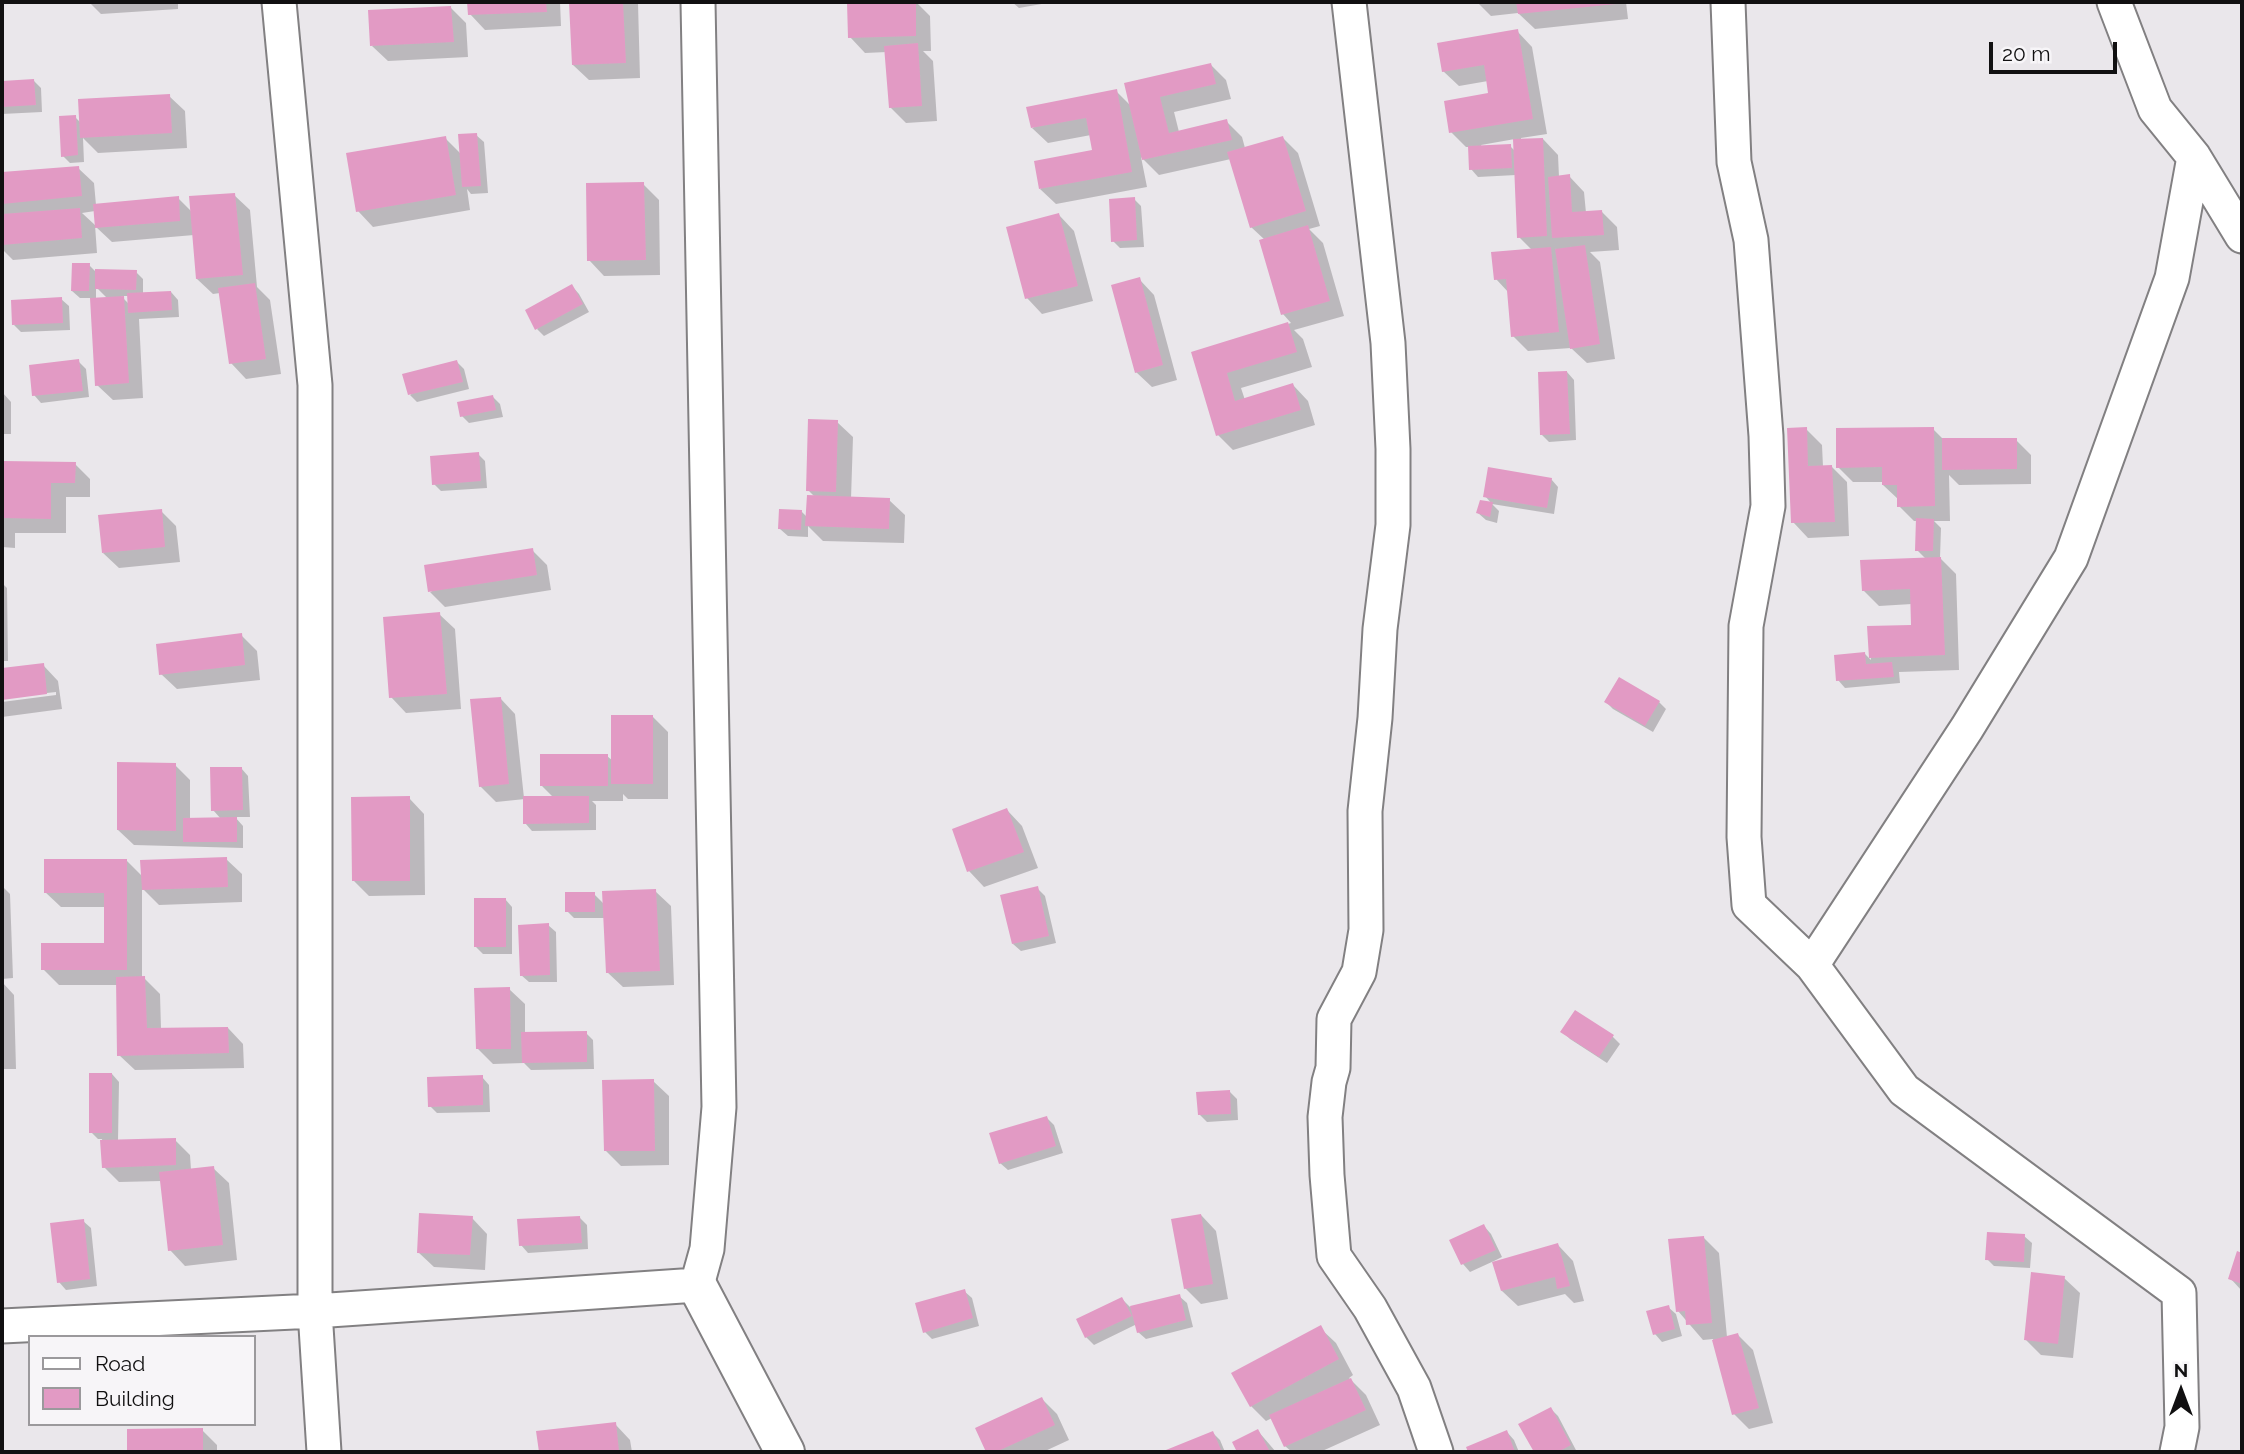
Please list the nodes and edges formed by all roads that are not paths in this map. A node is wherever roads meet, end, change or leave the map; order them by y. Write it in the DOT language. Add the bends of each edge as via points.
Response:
graph roads {
  1 [pos="279,2"];
  2 [pos="698,2"];
  3 [pos="1349,2"];
  4 [pos="1728,2"];
  5 [pos="2114,2"];
  6 [pos="2194,157"];
  7 [pos="2242,236"];
  8 [pos="1812,965"];
  9 [pos="697,1285"];
  10 [pos="315,1311"];
  11 [pos="2,1326"];
  12 [pos="324,1452"];
  13 [pos="785,1452"];
  14 [pos="1436,1452"];
  15 [pos="2177,1452"];
  1 -- 10 [label="street" via="315,385"];
  2 -- 9 [label="street" via="719,1107 707,1249"];
  3 -- 14 [label="street" via="1388,343 1393,525 1365,811 1366,930 1359,972 1334,1019 1325,1117 1327,1175 1334,1256 1370,1308 1414,1388"];
  4 -- 8 [label="street" via="1734,162 1751,240 1768,506 1746,626 1744,837 1749,905"];
  5 -- 6 [label="street" via="2155,109"];
  6 -- 7 [label="street"];
  6 -- 8 [label="street" via="2172,278 2071,558 1967,728"];
  8 -- 15 [label="street" via="1903,1090 2179,1293 2182,1427"];
  9 -- 10 [label="street"];
  9 -- 13 [label="street"];
  10 -- 11 [label="street"];
  10 -- 12 [label="street"];
}
